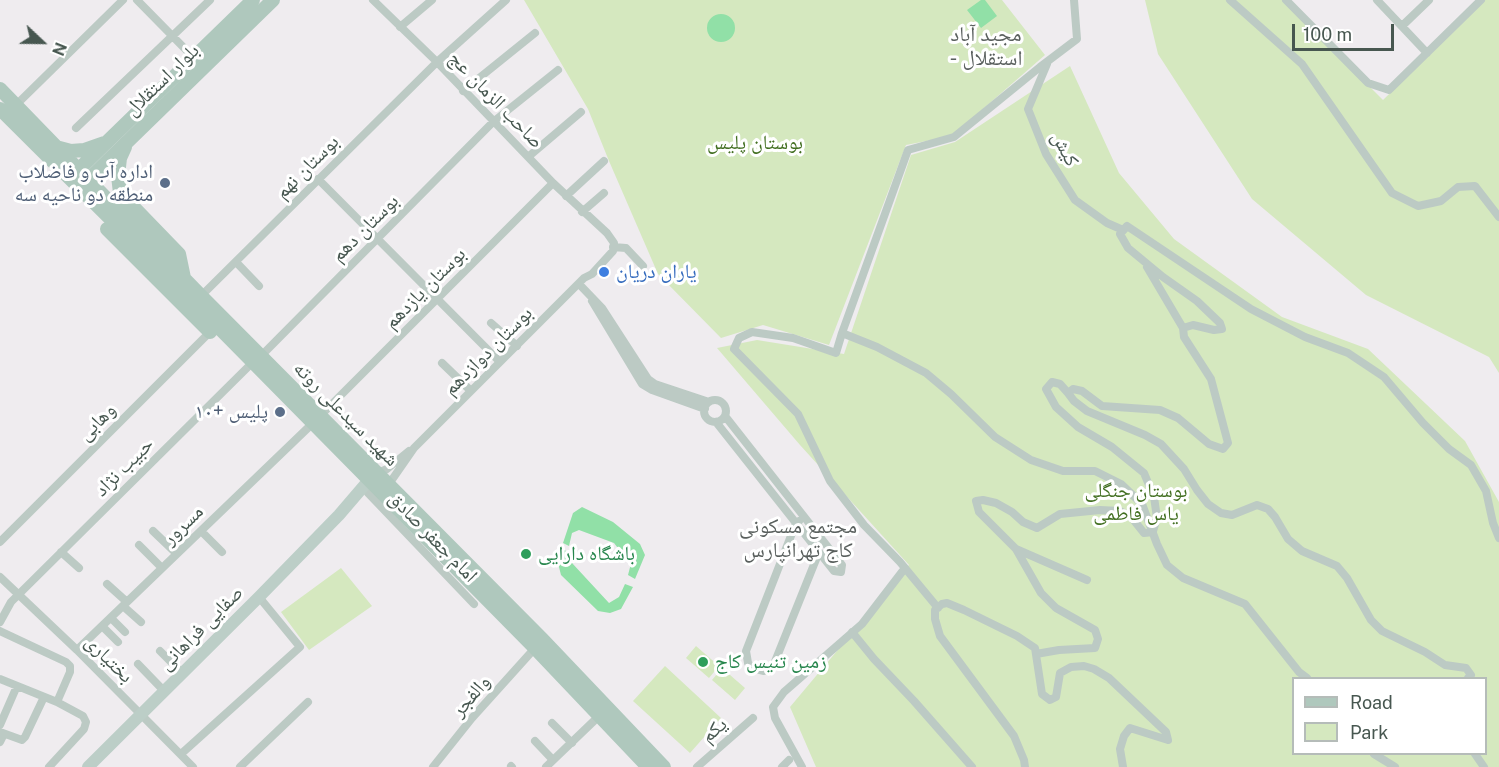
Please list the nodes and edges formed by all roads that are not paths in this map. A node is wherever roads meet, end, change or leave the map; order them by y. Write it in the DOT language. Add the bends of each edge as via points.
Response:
graph roads {
  1 [pos="123,0"];
  2 [pos="137,0"];
  3 [pos="210,0"];
  4 [pos="253,0"];
  5 [pos="273,0"];
  6 [pos="373,0"];
  7 [pos="432,0"];
  8 [pos="506,0"];
  9 [pos="1074,0"];
  10 [pos="1230,0"];
  11 [pos="1286,0"];
  12 [pos="1377,0"];
  13 [pos="1429,0"];
  14 [pos="1480,0"];
  15 [pos="1402,26"];
  16 [pos="400,27"];
  17 [pos="535,33"];
  18 [pos="173,36"];
  19 [pos="217,45"];
  20 [pos="1427,53"];
  21 [pos="1049,61"];
  22 [pos="436,62"];
  23 [pos="199,63"];
  24 [pos="558,70"];
  25 [pos="0,89"];
  26 [pos="463,91"];
  27 [pos="6,112"];
  28 [pos="580,112"];
  29 [pos="493,122"];
  30 [pos="76,128"];
  31 [pos="128,140"];
  32 [pos="109,141"];
  33 [pos="52,151"];
  34 [pos="528,157"];
  35 [pos="604,161"];
  36 [pos="50,171"];
  37 [pos="79,179"];
  38 [pos="318,179"];
  39 [pos="553,183"];
  40 [pos="604,193"];
  41 [pos="566,196"];
  42 [pos="125,200"];
  43 [pos="582,212"];
  44 [pos="1499,218"];
  45 [pos="130,223"];
  46 [pos="595,224"];
  47 [pos="1123,230"];
  48 [pos="377,240"];
  49 [pos="613,247"];
  50 [pos="236,262"];
  51 [pos="1144,262"];
  52 [pos="643,267"];
  53 [pos="152,274"];
  54 [pos="178,279"];
  55 [pos="582,281"];
  56 [pos="259,286"];
  57 [pos="437,299"];
  58 [pos="198,300"];
  59 [pos="491,323"];
  60 [pos="1183,328"];
  61 [pos="213,329"];
  62 [pos="842,333"];
  63 [pos="517,346"];
  64 [pos="257,359"];
  65 [pos="500,362"];
  66 [pos="442,363"];
  67 [pos="471,391"];
  68 [pos="1068,393"];
  69 [pos="707,406"];
  70 [pos="725,416"];
  71 [pos="316,420"];
  72 [pos="716,422"];
  73 [pos="414,448"];
  74 [pos="376,484"];
  75 [pos="804,517"];
  76 [pos="796,523"];
  77 [pos="153,531"];
  78 [pos="201,531"];
  79 [pos="1153,532"];
  80 [pos="1499,538"];
  81 [pos="0,542"];
  82 [pos="139,545"];
  83 [pos="1016,549"];
  84 [pos="62,552"];
  85 [pos="222,552"];
  86 [pos="819,552"];
  87 [pos="177,554"];
  88 [pos="79,568"];
  89 [pos="162,568"];
  90 [pos="905,568"];
  91 [pos="0,577"];
  92 [pos="1087,580"];
  93 [pos="107,584"];
  94 [pos="18,595"];
  95 [pos="259,597"];
  96 [pos="125,604"];
  97 [pos="474,604"];
  98 [pos="938,608"];
  99 [pos="111,618"];
  100 [pos="0,622"];
  101 [pos="141,622"];
  102 [pos="102,626"];
  103 [pos="0,632"];
  104 [pos="125,632"];
  105 [pos="852,632"];
  106 [pos="118,642"];
  107 [pos="536,648"];
  108 [pos="77,650"];
  109 [pos="160,651"];
  110 [pos="1036,654"];
  111 [pos="138,664"];
  112 [pos="183,675"];
  113 [pos="1306,677"];
  114 [pos="1469,677"];
  115 [pos="0,679"];
  116 [pos="17,686"];
  117 [pos="165,692"];
  118 [pos="44,697"];
  119 [pos="57,702"];
  120 [pos="308,702"];
  121 [pos="141,715"];
  122 [pos="598,717"];
  123 [pos="753,718"];
  124 [pos="552,723"];
  125 [pos="1,733"];
  126 [pos="535,741"];
  127 [pos="572,743"];
  128 [pos="181,754"];
  129 [pos="1377,755"];
  130 [pos="550,764"];
  131 [pos="49,767"];
  132 [pos="88,767"];
  133 [pos="193,767"];
  134 [pos="240,767"];
  135 [pos="433,767"];
  136 [pos="648,767"];
  137 [pos="664,767"];
  138 [pos="697,767"];
  139 [pos="802,767"];
  140 [pos="972,767"];
  141 [pos="1025,767"];
  142 [pos="1123,767"];
  143 [pos="1395,767"];
  1 -- 27 [label="street"];
  2 -- 18 [label="street"];
  3 -- 18 [label="street"];
  4 -- 19 [label="main road, بلوار استقلال"];
  5 -- 19 [label="main road, بلوار استقلال"];
  6 -- 16 [label="street, صاحب الزمان عج"];
  7 -- 16 [label="street"];
  8 -- 22 [label="street, بوستان نهم"];
  9 -- 21 [label="street" via="1077,39"];
  10 -- 44 [label="street" via="1302,64 1392,193 1418,206 1441,201 1458,187 1475,186"];
  11 -- 20 [label="street" via="1368,82 1389,90"];
  12 -- 15 [label="street"];
  13 -- 15 [label="street"];
  14 -- 20 [label="street"];
  15 -- 20 [label="street"];
  16 -- 22 [label="street, صاحب الزمان عج"];
  17 -- 26 [label="street"];
  18 -- 23 [label="street"];
  18 -- 30 [label="street"];
  19 -- 23 [label="main road, بلوار استقلال"];
  21 -- 47 [label="street, کیش" via="1028,109 1046,154 1075,200"];
  21 -- 62 [label="street" via="954,137 908,150"];
  22 -- 26 [label="street, صاحب الزمان عج"];
  22 -- 38 [label="street, بوستان نهم"];
  23 -- 31 [label="main road, بلوار استقلال"];
  23 -- 32 [label="main road, بلوار استقلال"];
  24 -- 29 [label="street, بوستان دهم"];
  25 -- 27 [label="main road, شهید سیدعلی روته"];
  26 -- 29 [label="street, صاحب الزمان عج"];
  27 -- 33 [label="main road, شهید سیدعلی روته"];
  27 -- 36 [label="main road" via="7,129"];
  28 -- 34 [label="street"];
  29 -- 34 [label="street, صاحب الزمان عج"];
  29 -- 48 [label="street, بوستان دهم"];
  31 -- 37 [label="main road, بلوار استقلال"];
  31 -- 42 [label="main road" via="118,176"];
  32 -- 33 [label="main road" via="84,150"];
  32 -- 37 [label="main road, بلوار استقلال"];
  33 -- 36 [label="main road"];
  33 -- 37 [label="main road, شهید سیدعلی روته"];
  34 -- 39 [label="street, صاحب الزمان عج"];
  35 -- 41 [label="street"];
  36 -- 53 [label="main road"];
  37 -- 45 [label="main road, شهید سیدعلی روته"];
  37 -- 54 [label="main road, شهید سیدعلی روته"];
  38 -- 48 [label="street"];
  38 -- 50 [label="street, بوستان نهم"];
  39 -- 41 [label="street, صاحب الزمان عج"];
  39 -- 57 [label="street, بوستان یازدهم"];
  40 -- 43 [label="street"];
  41 -- 43 [label="street, صاحب الزمان عج"];
  42 -- 45 [label="main road"];
  42 -- 54 [label="main road" via="179,254"];
  43 -- 46 [label="street, صاحب الزمان عج"];
  45 -- 54 [label="main road, شهید سیدعلی روته"];
  46 -- 49 [label="street" via="607,233"];
  46 -- 55 [label="street, بوستان دوازدهم" via="607,243 606,250"];
  47 -- 51 [label="street" via="1120,234 1128,248"];
  47 -- 80 [label="street, کیش" via="1127,226 1251,309 1305,337 1348,352 1384,377 1423,423 1471,465 1486,490"];
  48 -- 57 [label="street"];
  48 -- 64 [label="street, بوستان دهم"];
  49 -- 52 [label="street" via="626,248"];
  49 -- 55 [label="street, بوستان دوازدهم"];
  50 -- 56 [label="street"];
  50 -- 58 [label="street, بوستان نهم"];
  51 -- 60 [label="street"];
  51 -- 60 [label="street" via="1197,301 1220,322 1222,329"];
  53 -- 54 [label="main road"];
  53 -- 61 [label="main road"];
  54 -- 58 [label="main road, شهید سیدعلی روته"];
  55 -- 63 [label="street, بوستان دوازدهم"];
  55 -- 69 [label="street" via="648,379"];
  57 -- 65 [label="street"];
  57 -- 71 [label="street, بوستان یازدهم"];
  58 -- 61 [label="main road, شهید سیدعلی روته"];
  58 -- 64 [label="main road, شهید سیدعلی روته"];
  59 -- 63 [label="street"];
  60 -- 68 [label="street" via="1184,337 1211,379 1228,443 1223,449 1209,444 1178,418 1160,410 1102,406 1082,391 1073,389"];
  61 -- 64 [label="main road, شهید سیدعلی روته"];
  61 -- 81 [label="street, وهابی"];
  62 -- 79 [label="street" via="926,373 995,437 1031,460 1063,471 1095,471 1121,484 1142,504"];
  62 -- 90 [label="street" via="836,353 793,338 752,332 740,338 734,349 798,414 830,481"];
  63 -- 65 [label="street, بوستان دوازدهم"];
  64 -- 71 [label="main road, شهید سیدعلی روته"];
  64 -- 84 [label="street, حبیب نژاد"];
  65 -- 67 [label="street, بوستان دوازدهم"];
  66 -- 67 [label="street"];
  67 -- 73 [label="street, بوستان دوازدهم"];
  68 -- 79 [label="street" via="1052,382 1046,389 1056,407 1078,427 1112,447 1144,473 1154,497 1157,518"];
  68 -- 114 [label="street" via="1088,411 1161,444 1208,504 1221,513 1232,515 1257,505 1268,508 1288,539 1302,551 1337,566 1382,631 1446,665 1466,668"];
  69 -- 70 [label="street" via="714,400 722,403"];
  69 -- 72 [label="street" via="706,417"];
  70 -- 72 [label="street"];
  70 -- 75 [label="street"];
  71 -- 74 [label="main road, شهید سیدعلی روته"];
  71 -- 78 [label="street, مسرور"];
  72 -- 76 [label="street"];
  73 -- 74 [label="street, بوستان دوازدهم"];
  73 -- 74 [label="street, بوستان دوازدهم" via="387,469"];
  74 -- 95 [label="main road, صفایی فراهانی" via="339,515"];
  74 -- 97 [label="street, امام جعفر صادق"];
  74 -- 107 [label="main road, شهید سیدعلی روته"];
  74 -- 137 [label="main road, شهید سیدعلی روته" via="542,639"];
  75 -- 76 [label="street"];
  75 -- 86 [label="street" via="843,566 841,572 834,571"];
  76 -- 86 [label="street"];
  76 -- 86 [label="street" via="746,651 747,663 752,668 764,671 774,664"];
  77 -- 87 [label="street"];
  78 -- 85 [label="street"];
  78 -- 87 [label="street, مسرور"];
  79 -- 83 [label="street" via="1144,533 1120,511 1100,510 1060,514 1037,528 996,503 976,501 979,512"];
  79 -- 113 [label="street" via="1167,565 1183,578 1245,604"];
  82 -- 89 [label="street"];
  83 -- 92 [label="street"];
  83 -- 110 [label="street" via="1041,593 1056,608 1095,630 1098,639 1095,648"];
  84 -- 88 [label="street"];
  84 -- 94 [label="street, حبیب نژاد"];
  87 -- 89 [label="street, مسرور"];
  89 -- 96 [label="street, مسرور"];
  90 -- 98 [label="street"];
  90 -- 105 [label="street"];
  91 -- 94 [label="street, بختیاری"];
  93 -- 96 [label="street"];
  94 -- 100 [label="street, حبیب نژاد"];
  94 -- 108 [label="street, بختیاری"];
  95 -- 112 [label="main road, صفایی فراهانی"];
  95 -- 128 [label="street" via="300,647"];
  96 -- 99 [label="street, مسرور"];
  96 -- 101 [label="street"];
  98 -- 110 [label="street" via="947,603 964,610 1017,636 1035,648"];
  98 -- 141 [label="street" via="935,619 940,636 1014,736"];
  99 -- 102 [label="street, مسرور"];
  99 -- 104 [label="street"];
  102 -- 106 [label="street"];
  102 -- 108 [label="street, مسرور"];
  103 -- 119 [label="street" via="70,666"];
  105 -- 139 [label="street" via="772,707"];
  105 -- 140 [label="street"];
  107 -- 122 [label="main road, شهید سیدعلی روته"];
  107 -- 135 [label="street, والفجر"];
  108 -- 121 [label="street, بختیاری"];
  109 -- 112 [label="street"];
  110 -- 142 [label="street" via="1042,694 1050,700 1056,697 1060,673 1084,666 1110,678 1166,732 1168,740 1130,728 1120,749"];
  111 -- 117 [label="street"];
  112 -- 117 [label="main road, صفایی فراهانی"];
  115 -- 116 [label="street"];
  116 -- 118 [label="street"];
  116 -- 125 [label="street"];
  117 -- 121 [label="main road, صفایی فراهانی"];
  118 -- 119 [label="street"];
  118 -- 125 [label="street" via="22,740"];
  119 -- 131 [label="street" via="83,716 86,722"];
  120 -- 134 [label="street"];
  121 -- 128 [label="street, بختیاری"];
  121 -- 132 [label="main road, صفایی فراهانی"];
  122 -- 127 [label="street"];
  122 -- 136 [label="main road, شهید سیدعلی روته"];
  123 -- 138 [label="street, یکم"];
  124 -- 127 [label="street"];
  126 -- 130 [label="street"];
  127 -- 130 [label="street"];
  128 -- 133 [label="street, بختیاری"];
  129 -- 143 [label="street"];
}
